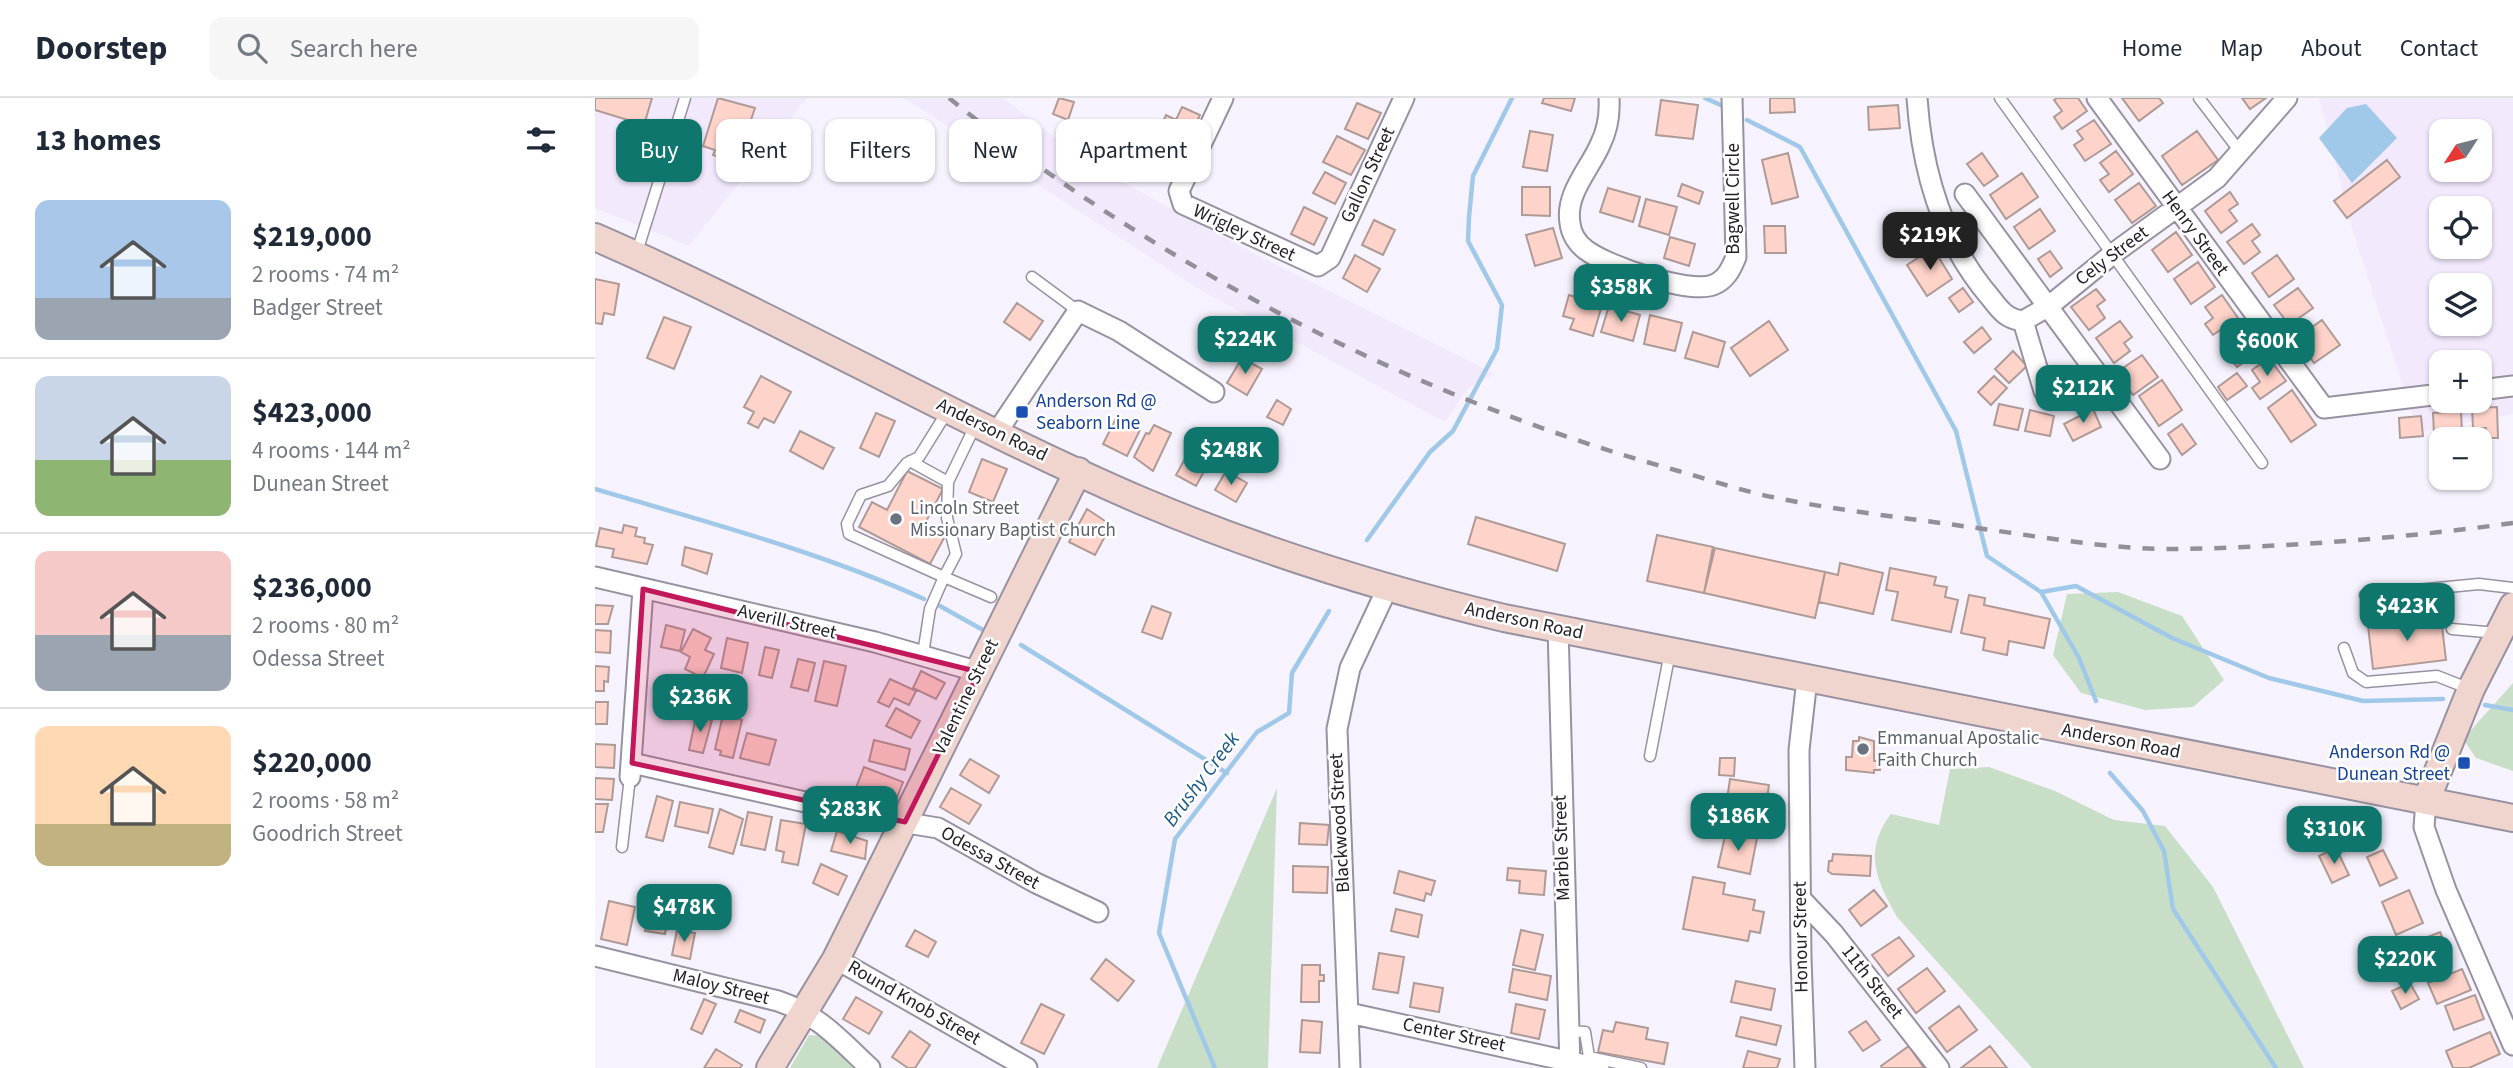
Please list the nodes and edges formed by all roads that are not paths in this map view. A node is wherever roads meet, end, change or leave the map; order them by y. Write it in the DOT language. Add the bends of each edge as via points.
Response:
graph roads {
  1 [pos="685,98"];
  2 [pos="1223,98"];
  3 [pos="1404,98"];
  4 [pos="1609,98"];
  5 [pos="1732,98"];
  6 [pos="1917,98"];
  7 [pos="2000,98"];
  8 [pos="2097,98"];
  9 [pos="2199,98"];
  10 [pos="2287,98"];
  11 [pos="2241,154"];
  12 [pos="1965,194"];
  13 [pos="2177,208"];
  14 [pos="595,237"];
  15 [pos="1332,252"];
  16 [pos="2114,253"];
  17 [pos="636,256"];
  18 [pos="1032,277"];
  19 [pos="2049,306"];
  20 [pos="1078,311"];
  21 [pos="2023,321"];
  22 [pos="2513,386"];
  23 [pos="2492,389"];
  24 [pos="2045,391"];
  25 [pos="1214,392"];
  26 [pos="2429,395"];
  27 [pos="949,409"];
  28 [pos="987,427"];
  29 [pos="2159,459"];
  30 [pos="910,461"];
  31 [pos="2262,463"];
  32 [pos="1078,471"];
  33 [pos="948,482"];
  34 [pos="595,577"];
  35 [pos="944,577"];
  36 [pos="2513,588"];
  37 [pos="643,589"];
  38 [pos="1387,589"];
  39 [pos="2365,595"];
  40 [pos="991,597"];
  41 [pos="2513,606"];
  42 [pos="1558,627"];
  43 [pos="2452,629"];
  44 [pos="2499,633"];
  45 [pos="2344,648"];
  46 [pos="1670,651"];
  47 [pos="923,654"];
  48 [pos="979,672"];
  49 [pos="1807,680"];
  50 [pos="2470,689"];
  51 [pos="1650,756"];
  52 [pos="631,770"];
  53 [pos="2426,801"];
  54 [pos="2513,818"];
  55 [pos="905,822"];
  56 [pos="622,847"];
  57 [pos="1801,898"];
  58 [pos="1098,912"];
  59 [pos="595,956"];
  60 [pos="837,959"];
  61 [pos="805,1011"];
  62 [pos="1349,1013"];
  63 [pos="2513,1045"];
  64 [pos="1583,1064"];
  65 [pos="770,1068"];
  66 [pos="870,1068"];
  67 [pos="1027,1068"];
  68 [pos="1350,1068"];
  69 [pos="1641,1068"];
  70 [pos="1805,1068"];
  71 [pos="1939,1068"];
  1 -- 17 [label="lane"];
  2 -- 15 [label="street, Wrigley Street" via="1179,191 1183,204 1311,265 1325,264"];
  3 -- 15 [label="street, Gallon Street"];
  4 -- 5 [label="street, Bagwell Circle" via="1601,144 1572,199 1574,236 1603,261 1701,288 1725,276 1735,257"];
  6 -- 21 [label="street" via="1929,177 1944,223 1982,288 2005,316"];
  7 -- 16 [label="lane"];
  8 -- 13 [label="street, Henry Street"];
  9 -- 11 [label="lane"];
  10 -- 11 [label="street, Cely Street"];
  11 -- 13 [label="street, Cely Street"];
  12 -- 19 [label="street"];
  13 -- 16 [label="street, Cely Street"];
  13 -- 26 [label="street, Henry Street" via="2324,408"];
  14 -- 17 [label="main road, Anderson Road"];
  16 -- 19 [label="street, Cely Street"];
  16 -- 31 [label="lane"];
  17 -- 27 [label="main road, Anderson Road"];
  18 -- 20 [label="lane"];
  19 -- 21 [label="street, Cely Street"];
  19 -- 29 [label="street"];
  20 -- 25 [label="street" via="1119,331"];
  20 -- 28 [label="street"];
  21 -- 24 [label="street"];
  22 -- 23 [label="street"];
  27 -- 28 [label="main road, Anderson Road"];
  27 -- 30 [label="lane" via="919,457"];
  28 -- 32 [label="main road, Anderson Road"];
  28 -- 33 [label="lane"];
  30 -- 33 [label="lane"];
  30 -- 35 [label="lane" via="888,486 861,495 847,524 849,534"];
  32 -- 38 [label="main road, Anderson Road" via="1292,559"];
  32 -- 48 [label="main road, Valentine Street"];
  33 -- 35 [label="lane" via="947,518 955,554"];
  34 -- 37 [label="street, Averill Street"];
  35 -- 40 [label="lane"];
  35 -- 47 [label="lane" via="930,608"];
  36 -- 39 [label="lane" via="2479,584"];
  37 -- 47 [label="street, Averill Street"];
  37 -- 52 [label="street"];
  38 -- 42 [label="main road, Anderson Road"];
  38 -- 62 [label="street, Blackwood Street" via="1350,668 1337,729"];
  41 -- 44 [label="main road"];
  42 -- 46 [label="main road, Anderson Road"];
  42 -- 64 [label="street, Marble Street" via="1568,1031"];
  43 -- 44 [label="lane"];
  44 -- 50 [label="main road"];
  45 -- 50 [label="lane" via="2353,673 2366,682 2437,676"];
  46 -- 49 [label="main road, Anderson Road"];
  46 -- 51 [label="lane"];
  47 -- 48 [label="street, Averill Street"];
  48 -- 55 [label="main road, Valentine Street"];
  49 -- 53 [label="main road, Anderson Road"];
  49 -- 57 [label="street, Honour Street" via="1800,750"];
  50 -- 53 [label="main road"];
  52 -- 55 [label="street, Odessa Street"];
  52 -- 56 [label="lane"];
  53 -- 54 [label="main road, Anderson Road"];
  53 -- 63 [label="street" via="2424,827 2446,890"];
  55 -- 58 [label="street, Odessa Street" via="938,828"];
  55 -- 60 [label="main road, Valentine Street"];
  57 -- 70 [label="street, Honour Street"];
  57 -- 71 [label="street, 11th Street"];
  59 -- 61 [label="street, Maloy Street"];
  60 -- 61 [label="main road, Valentine Street"];
  60 -- 67 [label="street, Round Knob Street"];
  61 -- 65 [label="main road, Valentine Street"];
  61 -- 66 [label="street, Maloy Street"];
  62 -- 64 [label="street, Center Street"];
  62 -- 68 [label="street, Blackwood Street"];
  64 -- 69 [label="lane"];
}
